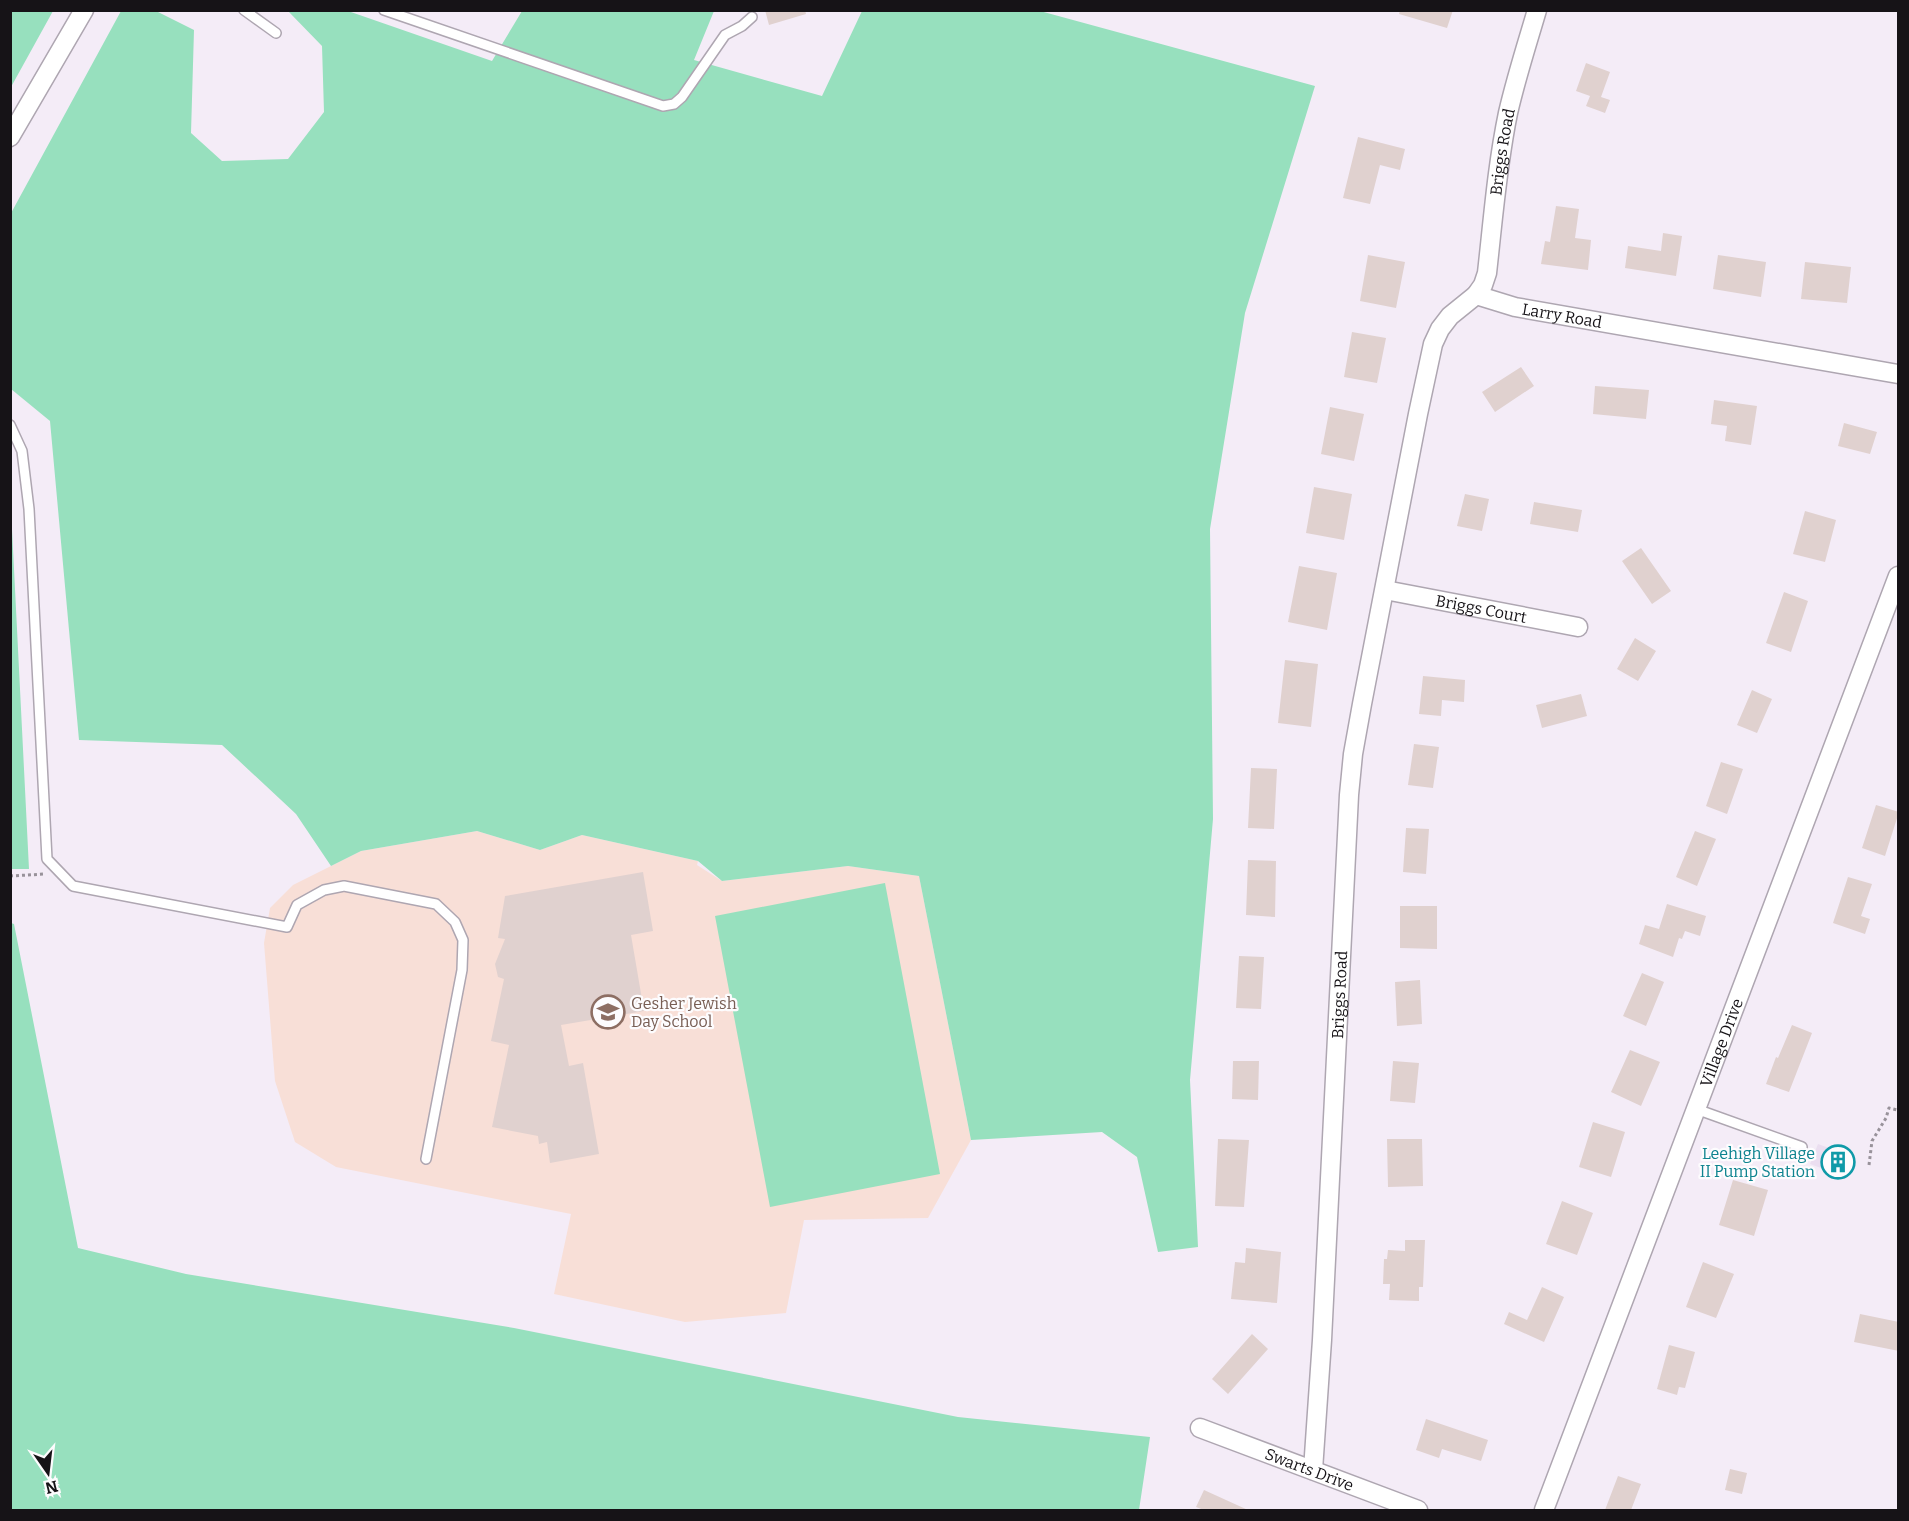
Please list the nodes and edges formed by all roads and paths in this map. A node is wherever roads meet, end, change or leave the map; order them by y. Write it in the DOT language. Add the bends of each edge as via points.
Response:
graph roads {
  1 [pos="84,10"];
  2 [pos="244,10"];
  3 [pos="384,10"];
  4 [pos="1537,10"];
  5 [pos="752,16"];
  6 [pos="276,33"];
  7 [pos="10,137"];
  8 [pos="1476,295"];
  9 [pos="1899,374"];
  10 [pos="10,425"];
  11 [pos="1899,576"];
  12 [pos="1385,590"];
  13 [pos="1578,627"];
  14 [pos="60,873"];
  15 [pos="10,876"];
  16 [pos="1696,1109"];
  17 [pos="1899,1109"];
  18 [pos="1802,1147"];
  19 [pos="426,1159"];
  20 [pos="1869,1165"];
  21 [pos="1200,1428"];
  22 [pos="1313,1470"];
  23 [pos="1418,1510"];
  24 [pos="1544,1510"];
  1 -- 7 [label="street"];
  2 -- 6 [label="lane"];
  3 -- 5 [label="lane" via="663,106 682,97 725,35"];
  4 -- 8 [label="street, Briggs Road" via="1508,115 1487,273"];
  8 -- 9 [label="street, Larry Road" via="1515,307"];
  8 -- 12 [label="street, Briggs Road" via="1450,316 1433,344"];
  10 -- 14 [label="lane" via="22,451 29,509 47,859"];
  11 -- 16 [label="street, Village Drive"];
  12 -- 13 [label="street, Briggs Court"];
  12 -- 22 [label="street, Briggs Road" via="1349,795"];
  14 -- 15 [label="path"];
  14 -- 19 [label="lane" via="73,886 286,927 297,905 324,890 344,886 436,904 455,922 463,940 462,970"];
  16 -- 18 [label="lane"];
  16 -- 24 [label="street, Village Drive"];
  17 -- 20 [label="path" via="1889,1108 1880,1131 1873,1137"];
  21 -- 22 [label="street, Swarts Drive"];
  22 -- 23 [label="street, Swarts Drive"];
}
